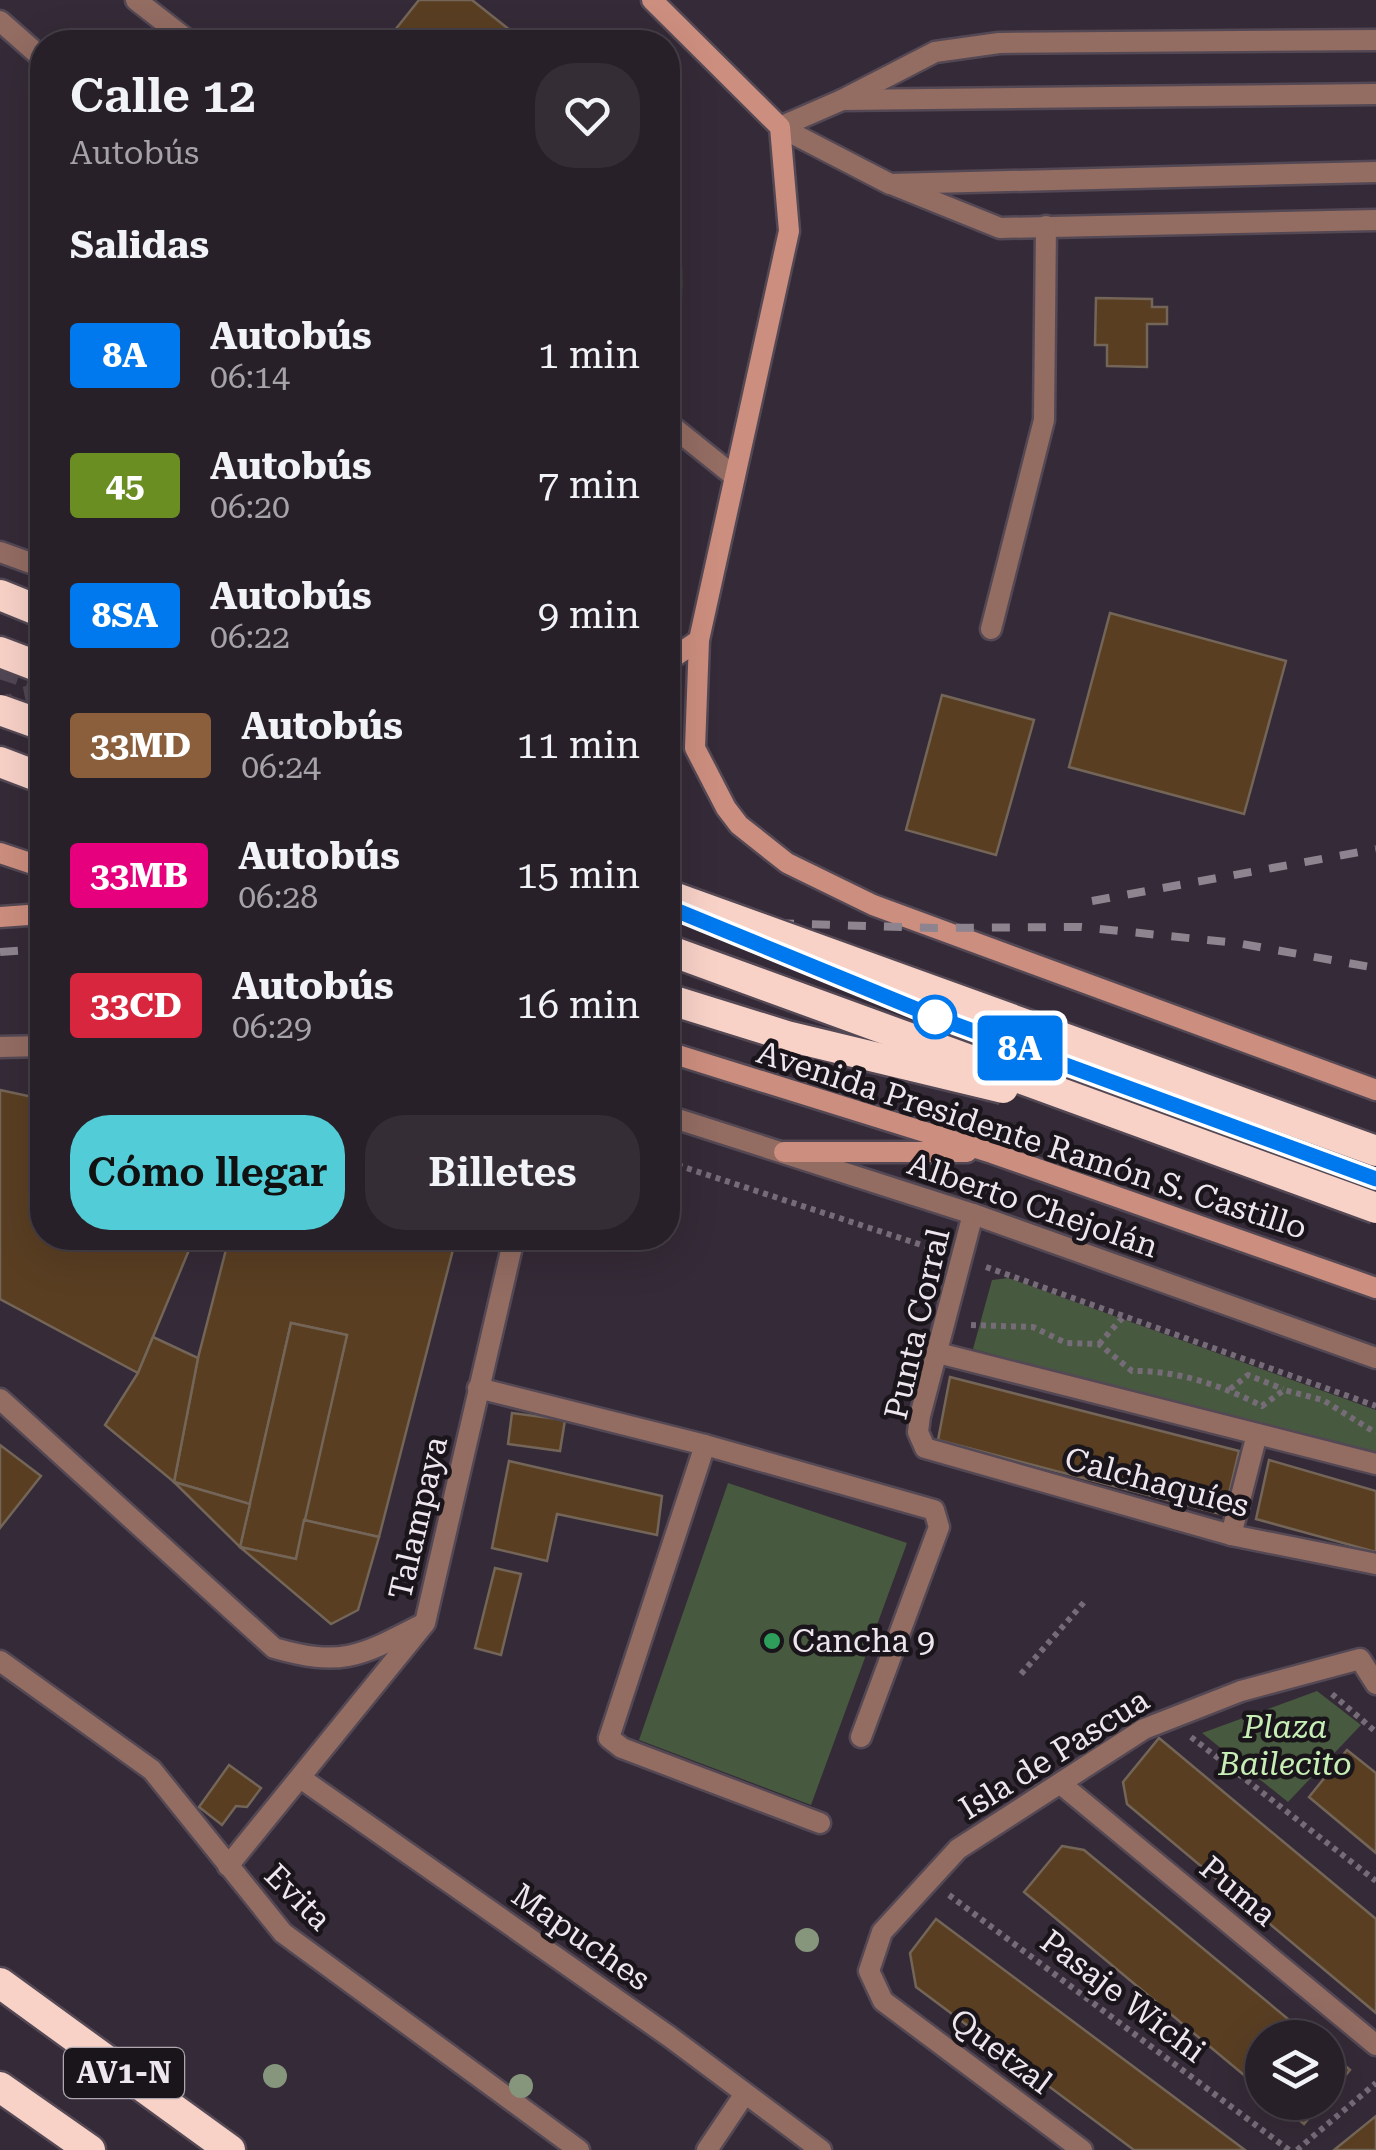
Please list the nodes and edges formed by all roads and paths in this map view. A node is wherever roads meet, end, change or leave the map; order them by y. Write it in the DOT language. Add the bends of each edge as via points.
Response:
graph roads {
  1 [pos="136,0"];
  2 [pos="652,0"];
  3 [pos="0,21"];
  4 [pos="175,30"];
  5 [pos="1376,40"];
  6 [pos="30,47"];
  7 [pos="1376,94"];
  8 [pos="842,100"];
  9 [pos="780,127"];
  10 [pos="1376,172"];
  11 [pos="890,184"];
  12 [pos="1376,220"];
  13 [pos="1046,226"];
  14 [pos="680,433"];
  15 [pos="734,476"];
  16 [pos="0,552"];
  17 [pos="30,563"];
  18 [pos="0,596"];
  19 [pos="30,607"];
  20 [pos="991,629"];
  21 [pos="699,640"];
  22 [pos="0,652"];
  23 [pos="680,653"];
  24 [pos="30,663"];
  25 [pos="0,710"];
  26 [pos="30,721"];
  27 [pos="0,762"];
  28 [pos="30,773"];
  29 [pos="2,852"];
  30 [pos="30,862"];
  31 [pos="680,890"];
  32 [pos="680,899"];
  33 [pos="30,915"];
  34 [pos="0,918"];
  35 [pos="765,930"];
  36 [pos="680,954"];
  37 [pos="680,1003"];
  38 [pos="30,1046"];
  39 [pos="0,1047"];
  40 [pos="680,1056"];
  41 [pos="1376,1090"];
  42 [pos="680,1120"];
  43 [pos="1151,1124"];
  44 [pos="1376,1151"];
  45 [pos="784,1152"];
  46 [pos="992,1152"];
  47 [pos="680,1166"];
  48 [pos="1376,1208"];
  49 [pos="973,1214"];
  50 [pos="511,1250"];
  51 [pos="962,1258"];
  52 [pos="1373,1285"];
  53 [pos="1124,1316"];
  54 [pos="945,1324"];
  55 [pos="1099,1344"];
  56 [pos="938,1352"];
  57 [pos="1376,1358"];
  58 [pos="478,1388"];
  59 [pos="1230,1389"];
  60 [pos="1284,1390"];
  61 [pos="0,1398"];
  62 [pos="1376,1406"];
  63 [pos="1376,1433"];
  64 [pos="1257,1434"];
  65 [pos="705,1445"];
  66 [pos="925,1448"];
  67 [pos="1376,1464"];
  68 [pos="1231,1535"];
  69 [pos="1376,1564"];
  70 [pos="1086,1600"];
  71 [pos="425,1623"];
  72 [pos="0,1660"];
  73 [pos="1320,1669"];
  74 [pos="1021,1674"];
  75 [pos="1376,1684"];
  76 [pos="1166,1718"];
  77 [pos="1376,1732"];
  78 [pos="862,1736"];
  79 [pos="302,1778"];
  80 [pos="1061,1784"];
  81 [pos="820,1823"];
  82 [pos="228,1866"];
  83 [pos="928,1880"];
  84 [pos="1376,1881"];
  85 [pos="0,1983"];
  86 [pos="883,2000"];
  87 [pos="1376,2045"];
  88 [pos="1376,2083"];
  89 [pos="0,2088"];
  90 [pos="744,2095"];
  91 [pos="1278,2147"];
  92 [pos="90,2150"];
  93 [pos="230,2150"];
  94 [pos="578,2150"];
  95 [pos="708,2150"];
  96 [pos="821,2150"];
  97 [pos="1082,2150"];
  98 [pos="1290,2150"];
  99 [pos="1298,2150"];
  1 -- 4 [label="street"];
  2 -- 9 [label="main road"];
  3 -- 6 [label="street"];
  5 -- 8 [label="street" via="998,43 935,52"];
  7 -- 8 [label="street"];
  8 -- 9 [label="street"];
  9 -- 11 [label="street"];
  9 -- 15 [label="main road" via="790,230"];
  10 -- 11 [label="street"];
  11 -- 13 [label="street" via="1000,228"];
  12 -- 13 [label="street"];
  13 -- 20 [label="street" via="1044,420"];
  14 -- 15 [label="street"];
  15 -- 21 [label="main road"];
  16 -- 17 [label="street"];
  18 -- 19 [label="highway"];
  21 -- 23 [label="main road"];
  21 -- 41 [label="main road" via="695,748 739,825 787,863 891,912"];
  22 -- 24 [label="highway"];
  25 -- 26 [label="highway, bridge"];
  27 -- 28 [label="highway"];
  29 -- 30 [label="main road"];
  31 -- 35 [label="highway, bridge"];
  32 -- 35 [label="highway, bridge"];
  33 -- 34 [label="main road"];
  35 -- 44 [label="highway, bridge"];
  36 -- 43 [label="highway, bridge"];
  37 -- 43 [label="highway, bridge" via="787,1036"];
  38 -- 39 [label="street"];
  40 -- 46 [label="main road, Avenida Presidente Ramón S. Castillo"];
  42 -- 45 [label="street, Alberto Chejolán"];
  43 -- 48 [label="highway, bridge"];
  45 -- 46 [label="main road"];
  45 -- 49 [label="street, Alberto Chejolán"];
  46 -- 52 [label="main road, Avenida Presidente Ramón S. Castillo"];
  47 -- 51 [label="path"];
  49 -- 51 [label="street, Punta Corral"];
  49 -- 57 [label="street, Alberto Chejolán"];
  50 -- 58 [label="street, Talampaya"];
  51 -- 53 [label="path"];
  51 -- 54 [label="street, Punta Corral"];
  53 -- 55 [label="path"];
  53 -- 62 [label="path"];
  54 -- 55 [label="path" via="1033,1328 1066,1343"];
  54 -- 56 [label="street, Punta Corral"];
  55 -- 59 [label="path" via="1132,1372 1156,1371"];
  56 -- 64 [label="street"];
  56 -- 66 [label="street, Punta Corral" via="918,1432"];
  58 -- 65 [label="street"];
  58 -- 71 [label="street, Talampaya"];
  59 -- 60 [label="path" via="1248,1376"];
  59 -- 60 [label="path" via="1262,1406"];
  60 -- 63 [label="path" via="1323,1400"];
  61 -- 71 [label="street" via="274,1648 312,1659 360,1656"];
  64 -- 67 [label="street"];
  64 -- 68 [label="street"];
  65 -- 78 [label="street" via="934,1510 939,1526"];
  65 -- 81 [label="street" via="609,1738"];
  66 -- 68 [label="street, Calchaquíes"];
  68 -- 69 [label="street, Calchaquíes"];
  70 -- 74 [label="path"];
  71 -- 79 [label="street, Talampaya"];
  72 -- 82 [label="street, Evita" via="152,1770"];
  73 -- 75 [label="street, Isla de Pascua" via="1360,1659"];
  73 -- 76 [label="street, Isla de Pascua"];
  73 -- 77 [label="path" via="1334,1697"];
  76 -- 80 [label="street, Isla de Pascua"];
  76 -- 84 [label="path"];
  79 -- 82 [label="street, Talampaya"];
  79 -- 90 [label="street, Mapuches"];
  80 -- 83 [label="street, Isla de Pascua" via="958,1849"];
  80 -- 87 [label="street, Puma"];
  82 -- 94 [label="street, Evita" via="283,1933"];
  83 -- 86 [label="street, Isla de Pascua" via="882,1932 868,1971"];
  83 -- 91 [label="path, Pasaje Wichi"];
  85 -- 93 [label="highway, AV1-N"];
  86 -- 97 [label="street, Quetzal"];
  88 -- 99 [label="path"];
  89 -- 92 [label="highway, AV1-N"];
  90 -- 95 [label="street"];
  90 -- 96 [label="street, Mapuches"];
  91 -- 98 [label="path, Pasaje Wichi"];
}
